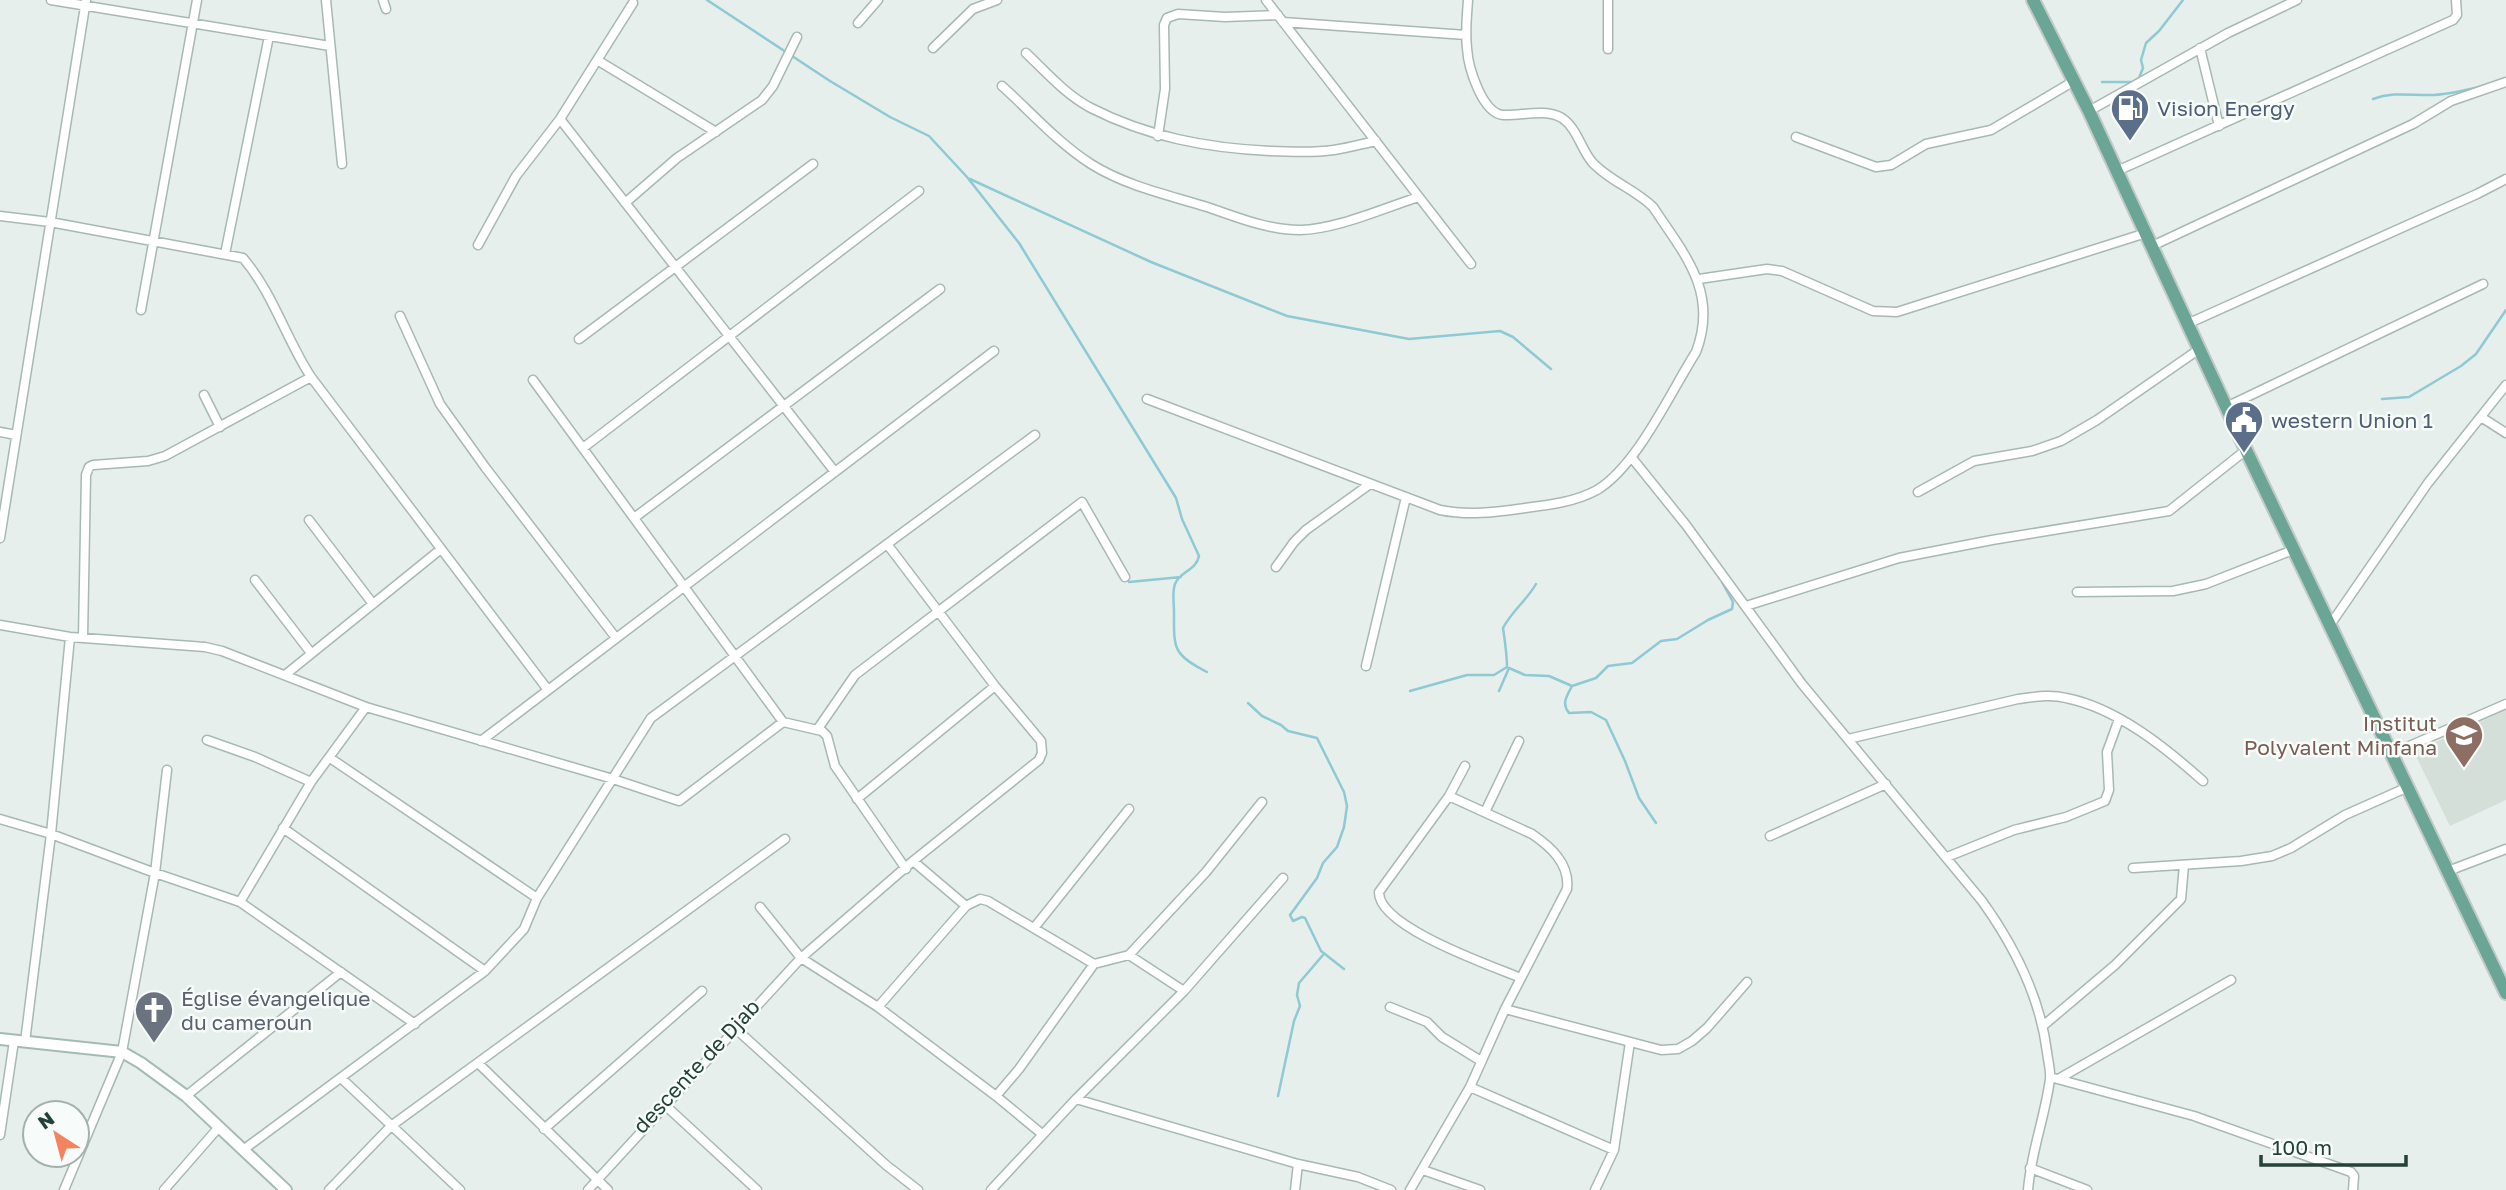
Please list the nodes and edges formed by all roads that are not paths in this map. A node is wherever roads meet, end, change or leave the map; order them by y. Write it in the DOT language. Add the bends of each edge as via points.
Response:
graph roads {
  1 [pos="51,0"];
  2 [pos="197,0"];
  3 [pos="326,0"];
  4 [pos="878,0"];
  5 [pos="997,0"];
  6 [pos="1265,0"];
  7 [pos="1468,0"];
  8 [pos="1608,0"];
  9 [pos="2033,0"];
  10 [pos="2297,0"];
  11 [pos="2456,0"];
  12 [pos="86,3"];
  13 [pos="633,3"];
  14 [pos="1280,19"];
  15 [pos="194,23"];
  16 [pos="858,23"];
  17 [pos="1466,35"];
  18 [pos="269,36"];
  19 [pos="797,37"];
  20 [pos="330,46"];
  21 [pos="933,48"];
  22 [pos="2200,48"];
  23 [pos="1608,49"];
  24 [pos="1026,53"];
  25 [pos="597,60"];
  26 [pos="2074,80"];
  27 [pos="2506,82"];
  28 [pos="1002,86"];
  29 [pos="2089,111"];
  30 [pos="560,119"];
  31 [pos="2219,126"];
  32 [pos="716,132"];
  33 [pos="1158,136"];
  34 [pos="1796,137"];
  35 [pos="1376,141"];
  36 [pos="342,164"];
  37 [pos="813,164"];
  38 [pos="2118,171"];
  39 [pos="2506,178"];
  40 [pos="919,191"];
  41 [pos="1419,197"];
  42 [pos="625,203"];
  43 [pos="0,216"];
  44 [pos="50,222"];
  45 [pos="2146,233"];
  46 [pos="152,243"];
  47 [pos="478,245"];
  48 [pos="2152,246"];
  49 [pos="225,254"];
  50 [pos="1471,264"];
  51 [pos="676,267"];
  52 [pos="1699,279"];
  53 [pos="2483,284"];
  54 [pos="940,289"];
  55 [pos="141,310"];
  56 [pos="400,316"];
  57 [pos="2187,324"];
  58 [pos="730,338"];
  59 [pos="579,339"];
  60 [pos="2198,350"];
  61 [pos="994,351"];
  62 [pos="311,377"];
  63 [pos="533,380"];
  64 [pos="2506,385"];
  65 [pos="204,395"];
  66 [pos="1147,399"];
  67 [pos="783,406"];
  68 [pos="2227,407"];
  69 [pos="2481,417"];
  70 [pos="220,426"];
  71 [pos="0,432"];
  72 [pos="2506,433"];
  73 [pos="16,435"];
  74 [pos="1035,435"];
  75 [pos="583,448"];
  76 [pos="2246,450"];
  77 [pos="1632,458"];
  78 [pos="835,472"];
  79 [pos="1370,484"];
  80 [pos="1919,492"];
  81 [pos="1406,497"];
  82 [pos="634,518"];
  83 [pos="309,520"];
  84 [pos="0,538"];
  85 [pos="887,544"];
  86 [pos="441,549"];
  87 [pos="2293,550"];
  88 [pos="1276,567"];
  89 [pos="1125,577"];
  90 [pos="255,580"];
  91 [pos="684,586"];
  92 [pos="2077,592"];
  93 [pos="373,604"];
  94 [pos="1746,607"];
  95 [pos="937,611"];
  96 [pos="0,625"];
  97 [pos="2330,625"];
  98 [pos="70,637"];
  99 [pos="83,638"];
  100 [pos="616,638"];
  101 [pos="311,653"];
  102 [pos="735,656"];
  103 [pos="1366,666"];
  104 [pos="285,675"];
  105 [pos="995,686"];
  106 [pos="548,690"];
  107 [pos="2506,704"];
  108 [pos="366,707"];
  109 [pos="2119,719"];
  110 [pos="783,722"];
  111 [pos="817,730"];
  112 [pos="1848,738"];
  113 [pos="207,740"];
  114 [pos="481,741"];
  115 [pos="1519,741"];
  116 [pos="2391,754"];
  117 [pos="330,758"];
  118 [pos="1465,766"];
  119 [pos="167,770"];
  120 [pos="613,779"];
  121 [pos="2203,781"];
  122 [pos="311,782"];
  123 [pos="1886,784"];
  124 [pos="2408,787"];
  125 [pos="1448,796"];
  126 [pos="857,799"];
  127 [pos="1262,802"];
  128 [pos="1129,809"];
  129 [pos="1485,813"];
  130 [pos="0,819"];
  131 [pos="283,828"];
  132 [pos="51,834"];
  133 [pos="1770,836"];
  134 [pos="785,839"];
  135 [pos="2506,849"];
  136 [pos="1947,857"];
  137 [pos="914,861"];
  138 [pos="2184,865"];
  139 [pos="2133,868"];
  140 [pos="905,869"];
  141 [pos="2448,872"];
  142 [pos="155,873"];
  143 [pos="1283,878"];
  144 [pos="537,898"];
  145 [pos="240,902"];
  146 [pos="966,906"];
  147 [pos="760,907"];
  148 [pos="1034,928"];
  149 [pos="1129,956"];
  150 [pos="801,957"];
  151 [pos="1094,964"];
  152 [pos="485,971"];
  153 [pos="341,972"];
  154 [pos="1521,978"];
  155 [pos="2231,980"];
  156 [pos="1747,982"];
  157 [pos="702,991"];
  158 [pos="1184,991"];
  159 [pos="2506,993"];
  160 [pos="878,1007"];
  161 [pos="1390,1007"];
  162 [pos="1505,1009"];
  163 [pos="415,1024"];
  164 [pos="2044,1025"];
  165 [pos="736,1029"];
  166 [pos="0,1039"];
  167 [pos="20,1041"];
  168 [pos="1630,1042"];
  169 [pos="122,1052"];
  170 [pos="1481,1061"];
  171 [pos="478,1063"];
  172 [pos="2050,1077"];
  173 [pos="341,1078"];
  174 [pos="2060,1078"];
  175 [pos="1470,1087"];
  176 [pos="186,1096"];
  177 [pos="996,1096"];
  178 [pos="1076,1099"];
  179 [pos="666,1106"];
  180 [pos="391,1126"];
  181 [pos="219,1127"];
  182 [pos="544,1129"];
  183 [pos="0,1135"];
  184 [pos="1042,1135"];
  185 [pos="243,1150"];
  186 [pos="1614,1150"];
  187 [pos="1298,1164"];
  188 [pos="2030,1168"];
  189 [pos="1423,1170"];
  190 [pos="595,1179"];
  191 [pos="1375,1187"];
  192 [pos="64,1190"];
  193 [pos="164,1190"];
  194 [pos="286,1190"];
  195 [pos="329,1190"];
  196 [pos="460,1190"];
  197 [pos="588,1190"];
  198 [pos="608,1190"];
  199 [pos="757,1190"];
  200 [pos="918,1190"];
  201 [pos="991,1190"];
  202 [pos="1295,1190"];
  203 [pos="1391,1190"];
  204 [pos="1410,1190"];
  205 [pos="1480,1190"];
  206 [pos="1595,1190"];
  207 [pos="2028,1190"];
  208 [pos="2087,1190"];
  209 [pos="2353,1190"];
  1 -- 12 [label="street"];
  2 -- 15 [label="street"];
  3 -- 20 [label="street"];
  4 -- 16 [label="street"];
  5 -- 21 [label="street" via="973,9"];
  6 -- 14 [label="street"];
  7 -- 17 [label="street"];
  8 -- 23 [label="street"];
  9 -- 26 [label="main road"];
  10 -- 22 [label="street"];
  11 -- 31 [label="street" via="2453,20"];
  12 -- 15 [label="street"];
  12 -- 44 [label="street"];
  13 -- 25 [label="street"];
  14 -- 17 [label="street"];
  14 -- 33 [label="street" via="1178,14 1167,18"];
  14 -- 35 [label="street"];
  15 -- 18 [label="street"];
  15 -- 46 [label="street"];
  17 -- 52 [label="street" via="1470,68 1491,111 1500,115 1548,113 1569,124 1601,170 1653,206"];
  18 -- 20 [label="street"];
  18 -- 49 [label="street"];
  19 -- 32 [label="street" via="762,100"];
  20 -- 36 [label="street"];
  22 -- 29 [label="street"];
  22 -- 31 [label="street"];
  24 -- 33 [label="street" via="1090,107"];
  25 -- 30 [label="street"];
  25 -- 32 [label="street"];
  26 -- 29 [label="main road"];
  26 -- 34 [label="street" via="1991,130 1926,144 1884,167"];
  27 -- 48 [label="street" via="2451,100 2413,124"];
  28 -- 41 [label="street" via="1093,165 1152,191 1240,219 1301,230"];
  29 -- 38 [label="main road"];
  30 -- 42 [label="street"];
  30 -- 47 [label="street" via="516,176"];
  31 -- 38 [label="street"];
  32 -- 42 [label="street"];
  33 -- 35 [label="street" via="1188,144 1303,152"];
  35 -- 41 [label="street"];
  37 -- 51 [label="street"];
  38 -- 45 [label="main road"];
  39 -- 57 [label="street"];
  40 -- 58 [label="street"];
  41 -- 50 [label="street"];
  42 -- 51 [label="street"];
  43 -- 44 [label="street"];
  44 -- 46 [label="street"];
  44 -- 73 [label="street"];
  45 -- 48 [label="main road"];
  45 -- 52 [label="street" via="1897,313 1872,311 1775,270"];
  46 -- 49 [label="street"];
  46 -- 55 [label="street"];
  48 -- 57 [label="main road"];
  49 -- 62 [label="street" via="243,258 261,279"];
  51 -- 58 [label="street"];
  51 -- 59 [label="street"];
  52 -- 77 [label="street" via="1702,336"];
  53 -- 68 [label="street"];
  54 -- 67 [label="street"];
  56 -- 100 [label="street" via="440,404"];
  57 -- 60 [label="main road"];
  58 -- 67 [label="street"];
  58 -- 75 [label="street"];
  60 -- 68 [label="main road"];
  60 -- 80 [label="street" via="2061,441 2032,452 1973,461"];
  61 -- 78 [label="street"];
  62 -- 70 [label="street"];
  62 -- 86 [label="street"];
  63 -- 75 [label="street"];
  64 -- 69 [label="street"];
  65 -- 70 [label="street"];
  66 -- 79 [label="street"];
  67 -- 78 [label="street"];
  67 -- 82 [label="street"];
  68 -- 76 [label="main road"];
  69 -- 72 [label="street"];
  69 -- 97 [label="street" via="2428,483"];
  70 -- 99 [label="street" via="148,461 93,465 87,470"];
  71 -- 73 [label="street"];
  73 -- 84 [label="street"];
  74 -- 85 [label="street"];
  75 -- 82 [label="street"];
  76 -- 87 [label="main road"];
  76 -- 94 [label="street" via="2169,511 1899,558"];
  77 -- 81 [label="street" via="1599,489 1555,504 1481,515 1440,510"];
  77 -- 94 [label="street"];
  78 -- 91 [label="street"];
  79 -- 81 [label="street"];
  79 -- 88 [label="street" via="1306,530"];
  81 -- 103 [label="street"];
  82 -- 91 [label="street"];
  83 -- 93 [label="street"];
  85 -- 95 [label="street"];
  85 -- 102 [label="street"];
  86 -- 93 [label="street"];
  86 -- 106 [label="street"];
  87 -- 92 [label="street" via="2174,592"];
  87 -- 97 [label="main road"];
  89 -- 95 [label="street" via="1082,502"];
  90 -- 101 [label="street"];
  91 -- 100 [label="street"];
  91 -- 102 [label="street"];
  93 -- 101 [label="street"];
  94 -- 112 [label="street"];
  95 -- 105 [label="street"];
  95 -- 111 [label="street" via="855,675"];
  96 -- 98 [label="street"];
  97 -- 116 [label="main road"];
  98 -- 99 [label="street"];
  98 -- 132 [label="street"];
  99 -- 104 [label="street" via="205,648"];
  100 -- 106 [label="street"];
  101 -- 104 [label="street"];
  102 -- 110 [label="street"];
  102 -- 120 [label="street" via="651,718"];
  104 -- 108 [label="street"];
  105 -- 126 [label="street"];
  105 -- 137 [label="street" via="1041,741 1039,760"];
  106 -- 114 [label="street"];
  107 -- 116 [label="street"];
  108 -- 114 [label="street"];
  108 -- 117 [label="street"];
  109 -- 112 [label="street" via="2066,698 2044,695"];
  109 -- 121 [label="street" via="2165,747"];
  109 -- 136 [label="street" via="2106,752 2109,790 2105,801"];
  110 -- 111 [label="street"];
  110 -- 120 [label="street" via="679,801"];
  111 -- 126 [label="street" via="827,736 831,760"];
  112 -- 123 [label="street"];
  113 -- 122 [label="street"];
  114 -- 120 [label="street"];
  115 -- 129 [label="street"];
  116 -- 124 [label="main road"];
  117 -- 122 [label="street"];
  117 -- 144 [label="street"];
  118 -- 125 [label="street"];
  119 -- 142 [label="street"];
  120 -- 144 [label="street"];
  122 -- 131 [label="street"];
  123 -- 133 [label="street"];
  123 -- 136 [label="street"];
  124 -- 138 [label="street" via="2345,815 2272,856"];
  124 -- 141 [label="main road"];
  125 -- 129 [label="street"];
  125 -- 154 [label="street" via="1379,892 1379,899 1397,919 1428,939"];
  126 -- 140 [label="street"];
  127 -- 149 [label="street"];
  128 -- 148 [label="street"];
  129 -- 154 [label="street" via="1543,841 1568,879"];
  130 -- 132 [label="street"];
  131 -- 145 [label="street"];
  131 -- 152 [label="street"];
  132 -- 142 [label="street"];
  132 -- 167 [label="street"];
  134 -- 171 [label="street"];
  135 -- 141 [label="street"];
  136 -- 164 [label="street" via="2020,960"];
  137 -- 140 [label="street"];
  137 -- 146 [label="street"];
  138 -- 139 [label="street"];
  138 -- 164 [label="street" via="2181,899 2115,965"];
  140 -- 150 [label="street"];
  141 -- 159 [label="main road"];
  142 -- 145 [label="street"];
  142 -- 169 [label="street"];
  143 -- 158 [label="street"];
  144 -- 152 [label="street" via="524,929"];
  145 -- 153 [label="street"];
  146 -- 148 [label="street" via="980,899 988,901"];
  146 -- 160 [label="street"];
  147 -- 150 [label="street"];
  148 -- 151 [label="street"];
  149 -- 151 [label="street"];
  149 -- 158 [label="street"];
  150 -- 160 [label="street"];
  150 -- 165 [label="street"];
  150 -- 190 [label="street, descente de Djab"];
  151 -- 177 [label="street"];
  152 -- 163 [label="street"];
  153 -- 163 [label="street"];
  153 -- 176 [label="street"];
  154 -- 162 [label="street"];
  155 -- 174 [label="street"];
  156 -- 168 [label="street" via="1707,1028 1678,1049"];
  157 -- 182 [label="street"];
  158 -- 178 [label="street"];
  160 -- 177 [label="street"];
  161 -- 170 [label="street" via="1427,1023"];
  162 -- 168 [label="street"];
  162 -- 170 [label="street"];
  163 -- 173 [label="street"];
  164 -- 172 [label="street"];
  165 -- 179 [label="street"];
  165 -- 200 [label="street"];
  166 -- 167 [label="main road"];
  167 -- 169 [label="main road"];
  167 -- 183 [label="street"];
  168 -- 186 [label="street"];
  169 -- 176 [label="main road"];
  169 -- 192 [label="street"];
  170 -- 175 [label="street"];
  171 -- 180 [label="street"];
  171 -- 182 [label="street"];
  172 -- 174 [label="street"];
  172 -- 188 [label="street"];
  173 -- 180 [label="street"];
  173 -- 185 [label="street"];
  174 -- 209 [label="street" via="2194,1116 2351,1172"];
  175 -- 186 [label="street"];
  175 -- 189 [label="street"];
  176 -- 181 [label="main road"];
  177 -- 184 [label="street"];
  178 -- 184 [label="street"];
  178 -- 187 [label="street"];
  179 -- 190 [label="street"];
  179 -- 199 [label="street"];
  180 -- 195 [label="street"];
  180 -- 196 [label="street"];
  181 -- 185 [label="main road"];
  181 -- 193 [label="street"];
  182 -- 190 [label="street"];
  184 -- 201 [label="street"];
  185 -- 194 [label="main road"];
  186 -- 206 [label="street"];
  187 -- 191 [label="street" via="1358,1177"];
  187 -- 202 [label="street"];
  188 -- 207 [label="street"];
  188 -- 208 [label="street"];
  189 -- 204 [label="street"];
  189 -- 205 [label="street"];
  190 -- 197 [label="street"];
  190 -- 198 [label="street"];
  191 -- 203 [label="street"];
}
